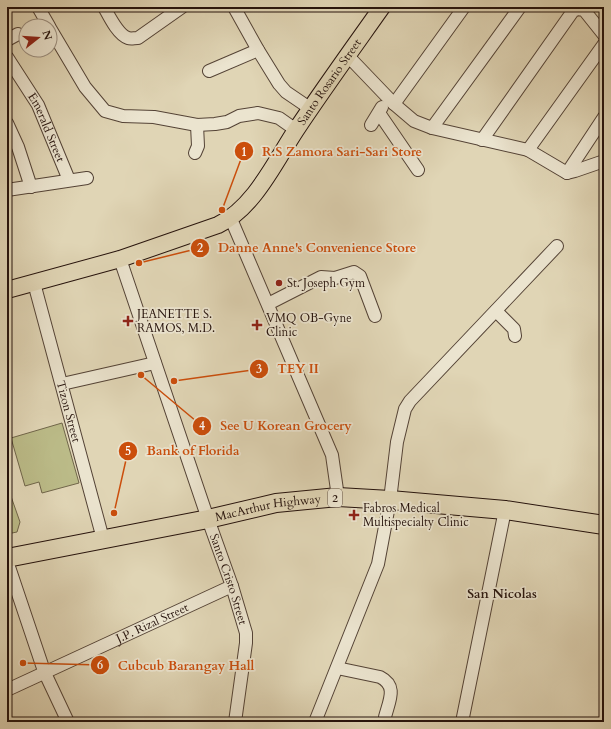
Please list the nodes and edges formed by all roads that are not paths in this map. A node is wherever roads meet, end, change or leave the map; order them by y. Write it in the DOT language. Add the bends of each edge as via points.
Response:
graph roads {
  1 [pos="38,7"];
  2 [pos="104,7"];
  3 [pos="182,7"];
  4 [pos="234,7"];
  5 [pos="382,7"];
  6 [pos="464,7"];
  7 [pos="520,7"];
  8 [pos="44,18"];
  9 [pos="18,34"];
  10 [pos="604,35"];
  11 [pos="7,40"];
  12 [pos="58,42"];
  13 [pos="604,44"];
  14 [pos="258,50"];
  15 [pos="348,56"];
  16 [pos="7,57"];
  17 [pos="209,71"];
  18 [pos="391,101"];
  19 [pos="311,108"];
  20 [pos="379,113"];
  21 [pos="604,117"];
  22 [pos="7,123"];
  23 [pos="197,125"];
  24 [pos="371,125"];
  25 [pos="432,128"];
  26 [pos="296,130"];
  27 [pos="482,140"];
  28 [pos="528,150"];
  29 [pos="195,153"];
  30 [pos="604,161"];
  31 [pos="418,170"];
  32 [pos="567,172"];
  33 [pos="87,178"];
  34 [pos="69,180"];
  35 [pos="31,187"];
  36 [pos="7,190"];
  37 [pos="231,218"];
  38 [pos="558,246"];
  39 [pos="120,259"];
  40 [pos="34,283"];
  41 [pos="7,290"];
  42 [pos="268,304"];
  43 [pos="496,311"];
  44 [pos="375,316"];
  45 [pos="515,336"];
  46 [pos="155,363"];
  47 [pos="62,384"];
  48 [pos="338,497"];
  49 [pos="390,500"];
  50 [pos="505,510"];
  51 [pos="208,519"];
  52 [pos="604,525"];
  53 [pos="103,539"];
  54 [pos="7,558"];
  55 [pos="7,561"];
  56 [pos="232,586"];
  57 [pos="337,668"];
  58 [pos="44,671"];
  59 [pos="7,690"];
  60 [pos="385,717"];
  61 [pos="68,722"];
  62 [pos="235,722"];
  63 [pos="315,722"];
  64 [pos="462,722"];
  1 -- 8 [label="street"];
  2 -- 3 [label="street" via="117,28 126,38 131,39 138,38"];
  4 -- 14 [label="street"];
  5 -- 15 [label="main road, Santo Rosario Street"];
  6 -- 18 [label="street"];
  7 -- 25 [label="street"];
  9 -- 11 [label="street"];
  10 -- 27 [label="street" via="584,10 573,11"];
  12 -- 23 [label="street" via="85,87 105,111 123,116 154,117"];
  13 -- 28 [label="street"];
  14 -- 17 [label="street"];
  14 -- 19 [label="street" via="286,92"];
  15 -- 18 [label="street"];
  15 -- 19 [label="main road, Santo Rosario Street"];
  16 -- 34 [label="street, Emerald Street" via="38,105"];
  18 -- 20 [label="street"];
  18 -- 25 [label="street" via="414,120"];
  19 -- 26 [label="main road, Santo Rosario Street"];
  20 -- 24 [label="street"];
  20 -- 31 [label="street"];
  21 -- 32 [label="street"];
  22 -- 35 [label="street"];
  23 -- 26 [label="street" via="227,122 239,116 258,113 279,118"];
  23 -- 29 [label="street" via="198,146"];
  25 -- 27 [label="street"];
  26 -- 37 [label="main road, Santo Rosario Street" via="253,196"];
  27 -- 28 [label="street"];
  28 -- 32 [label="street"];
  30 -- 32 [label="street"];
  33 -- 34 [label="street"];
  34 -- 35 [label="street"];
  35 -- 36 [label="street"];
  37 -- 39 [label="main road, Santo Rosario Street" via="218,225"];
  37 -- 42 [label="street"];
  38 -- 43 [label="street"];
  39 -- 40 [label="main road, Santo Rosario Street"];
  39 -- 46 [label="street, Santo Cristo Street"];
  40 -- 41 [label="main road, Santo Rosario Street"];
  40 -- 47 [label="street, Tizon Street"];
  42 -- 44 [label="street" via="321,277 335,278 354,272 360,276"];
  42 -- 48 [label="street" via="332,455"];
  43 -- 45 [label="street" via="514,329"];
  43 -- 49 [label="street" via="410,400 397,442"];
  46 -- 47 [label="street"];
  46 -- 51 [label="street, Santo Cristo Street"];
  47 -- 53 [label="street, Tizon Street"];
  48 -- 49 [label="highway, MacArthur Highway / 2"];
  48 -- 51 [label="highway, MacArthur Highway / 2" via="276,503"];
  49 -- 50 [label="highway, MacArthur Highway / 2"];
  49 -- 57 [label="street" via="378,564"];
  50 -- 52 [label="highway, MacArthur Highway / 2"];
  50 -- 64 [label="street"];
  51 -- 53 [label="highway, MacArthur Highway / 2"];
  51 -- 56 [label="street, Santo Cristo Street"];
  53 -- 54 [label="highway, MacArthur Highway / 2"];
  55 -- 58 [label="street"];
  56 -- 58 [label="street, J.P. Rizal Street"];
  56 -- 62 [label="street, Santo Cristo Street" via="247,638"];
  57 -- 60 [label="street" via="380,677 389,683 392,690"];
  57 -- 63 [label="street"];
  58 -- 59 [label="street, J.P. Rizal Street"];
  58 -- 61 [label="street"];
}
